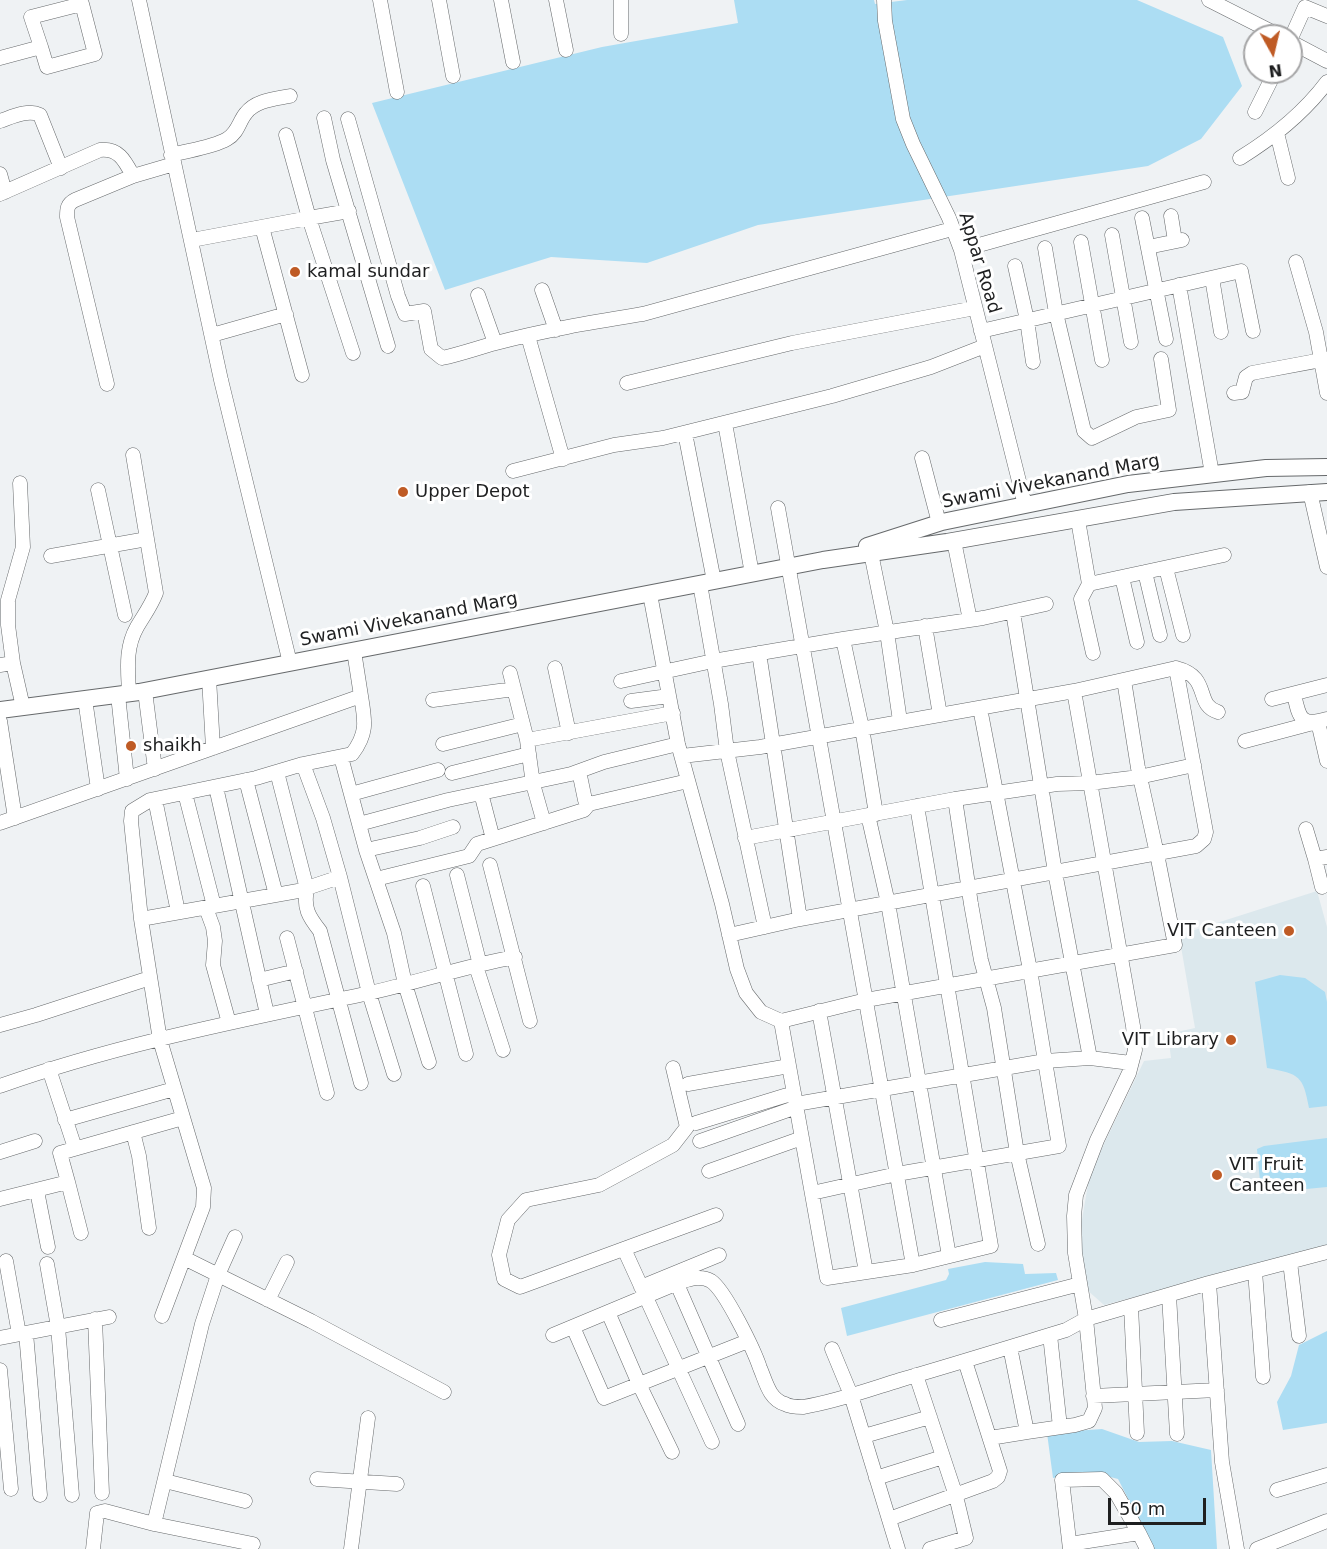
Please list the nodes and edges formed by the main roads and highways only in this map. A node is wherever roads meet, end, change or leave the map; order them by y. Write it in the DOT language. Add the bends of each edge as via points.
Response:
graph roads {
  1 [pos="1327,467"];
  2 [pos="1319,492"];
  3 [pos="823,560"];
  4 [pos="0,710"];
  1 -- 3 [label="main road, Swami Vivekanand Marg" via="1266,468 1128,483 939,523"];
  2 -- 3 [label="main road, Swami Vivekanand Marg" via="1174,502"];
  3 -- 4 [label="main road, Swami Vivekanand Marg" via="131,693"];
}
